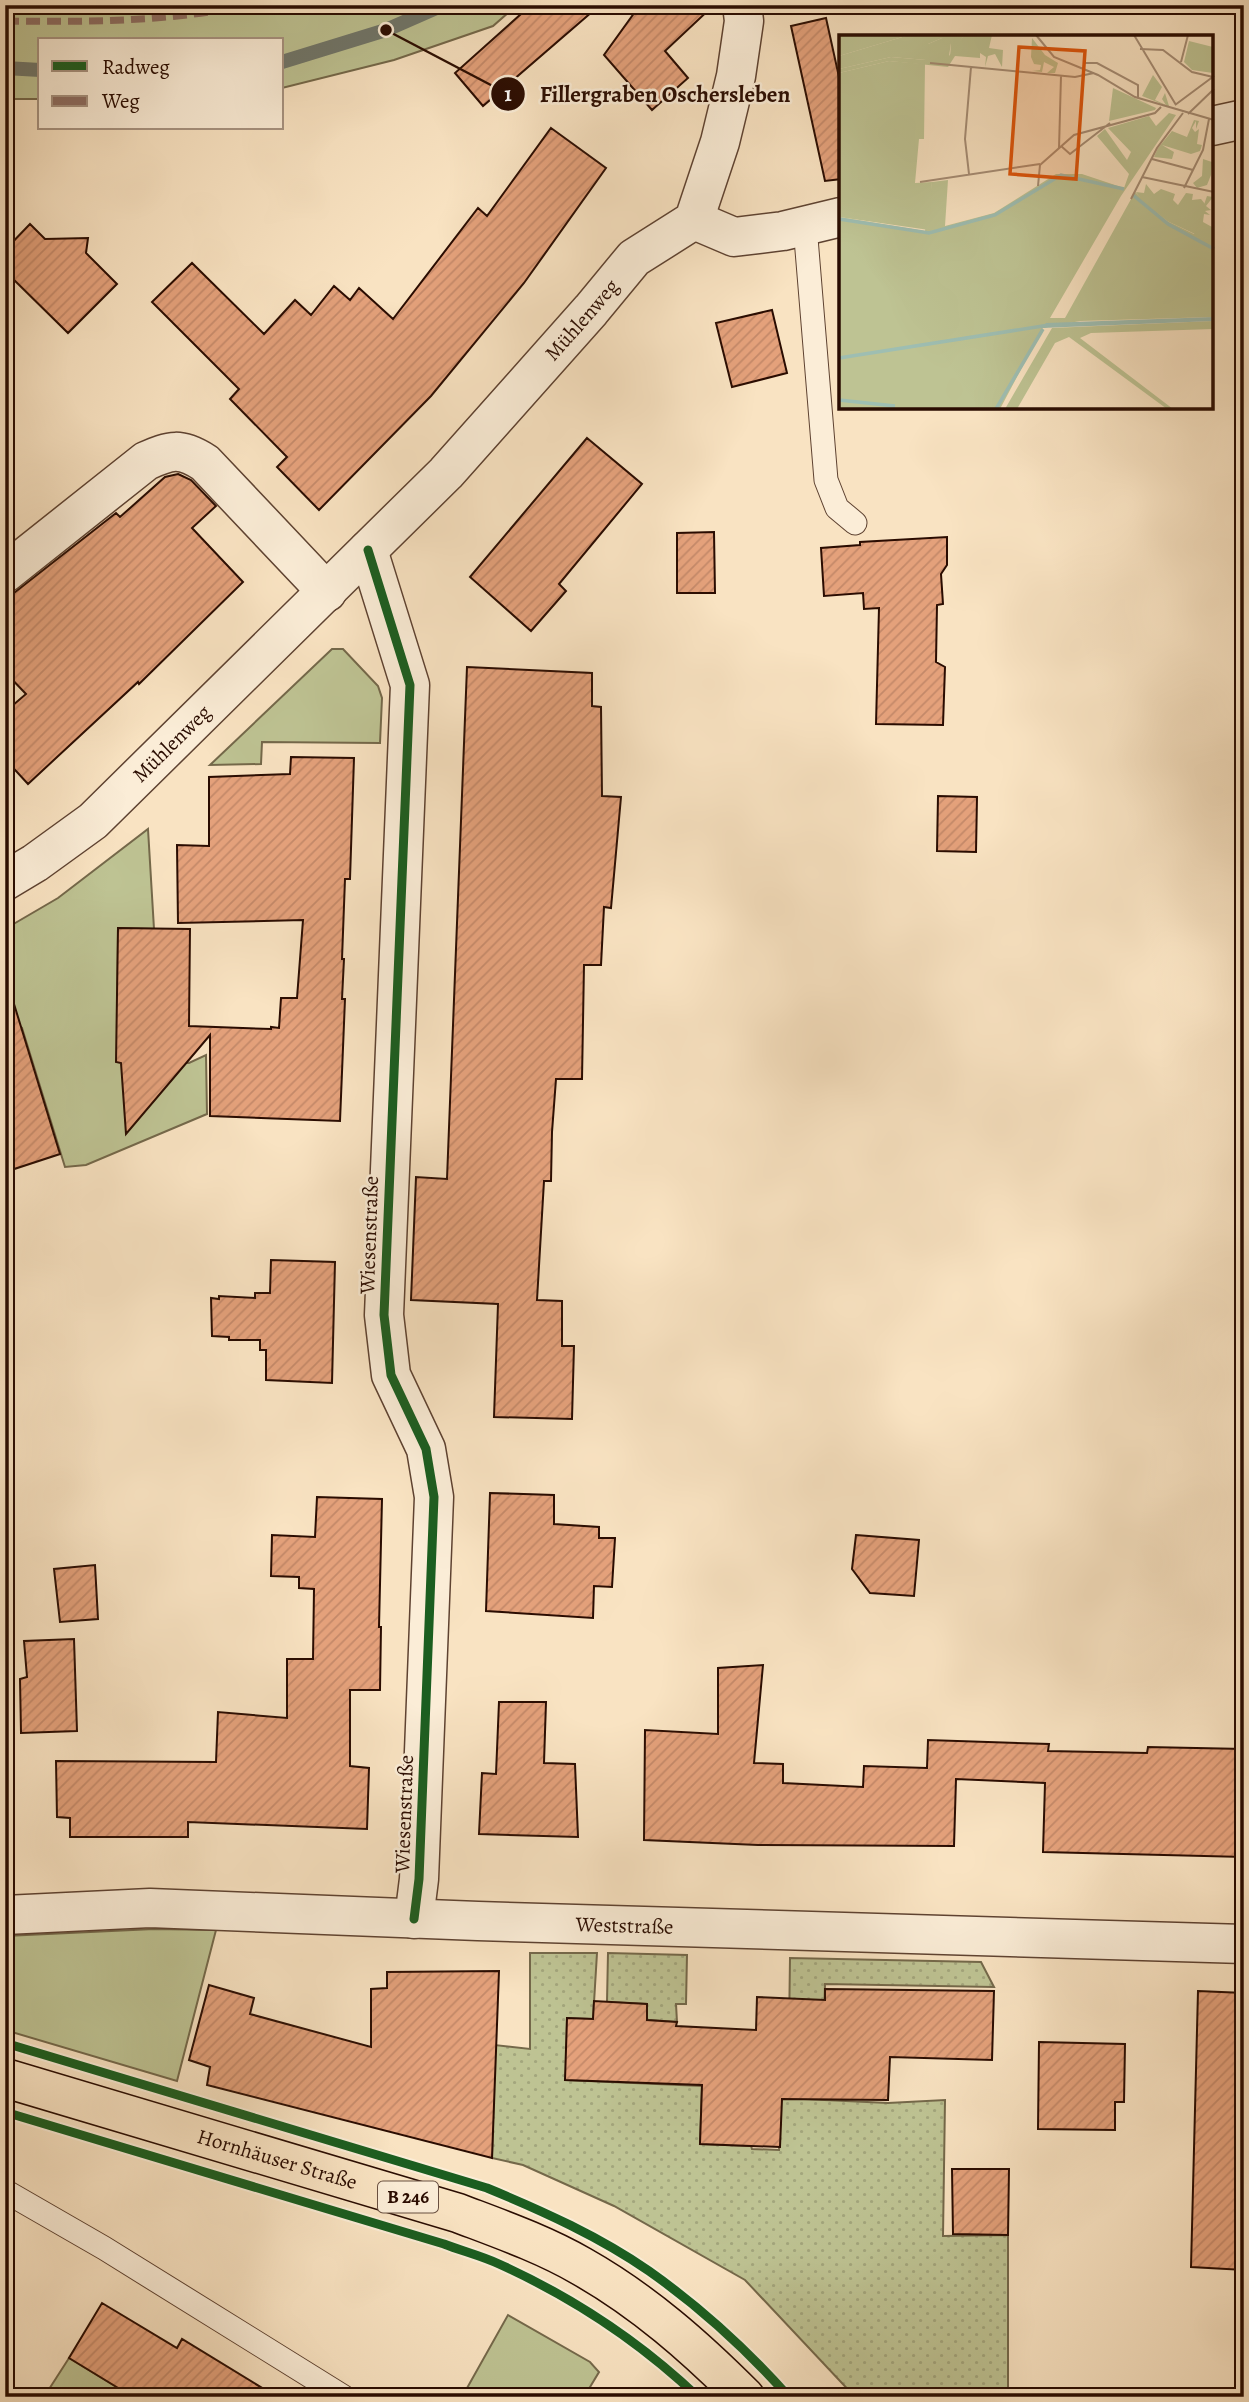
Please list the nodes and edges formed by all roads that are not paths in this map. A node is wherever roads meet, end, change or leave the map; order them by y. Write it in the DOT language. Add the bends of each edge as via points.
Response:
graph roads {
  1 [pos="742,5"];
  2 [pos="1244,118"];
  3 [pos="1214,126"];
  4 [pos="839,218"];
  5 [pos="694,220"];
  6 [pos="805,226"];
  7 [pos="855,523"];
  8 [pos="368,550"];
  9 [pos="5,573"];
  10 [pos="327,592"];
  11 [pos="5,881"];
  12 [pos="5,1914"];
  13 [pos="414,1919"];
  14 [pos="1244,1944"];
  15 [pos="5,2078"];
  16 [pos="5,2191"];
  17 [pos="344,2397"];
  18 [pos="745,2397"];
  1 -- 5 [label="street" via="736,76"];
  2 -- 3 [label="street"];
  4 -- 6 [label="street"];
  5 -- 6 [label="street" via="734,237"];
  5 -- 8 [label="street, Mühlenweg" via="634,258 446,473"];
  6 -- 7 [label="lane" via="825,480 837,508"];
  8 -- 10 [label="street, Mühlenweg"];
  8 -- 13 [label="street, Wiesenstraße" via="410,685 384,1315 391,1375 426,1449 434,1497"];
  9 -- 10 [label="street" via="146,461 168,451 188,452 205,463"];
  10 -- 11 [label="street, Mühlenweg" via="93,821"];
  12 -- 13 [label="street, Weststraße" via="150,1908"];
  13 -- 14 [label="street, Weststraße"];
  15 -- 18 [label="main road, Hornhäuser Straße / B 246" via="458,2213 529,2240 633,2298 686,2339"];
  16 -- 17 [label="lane"];
}
